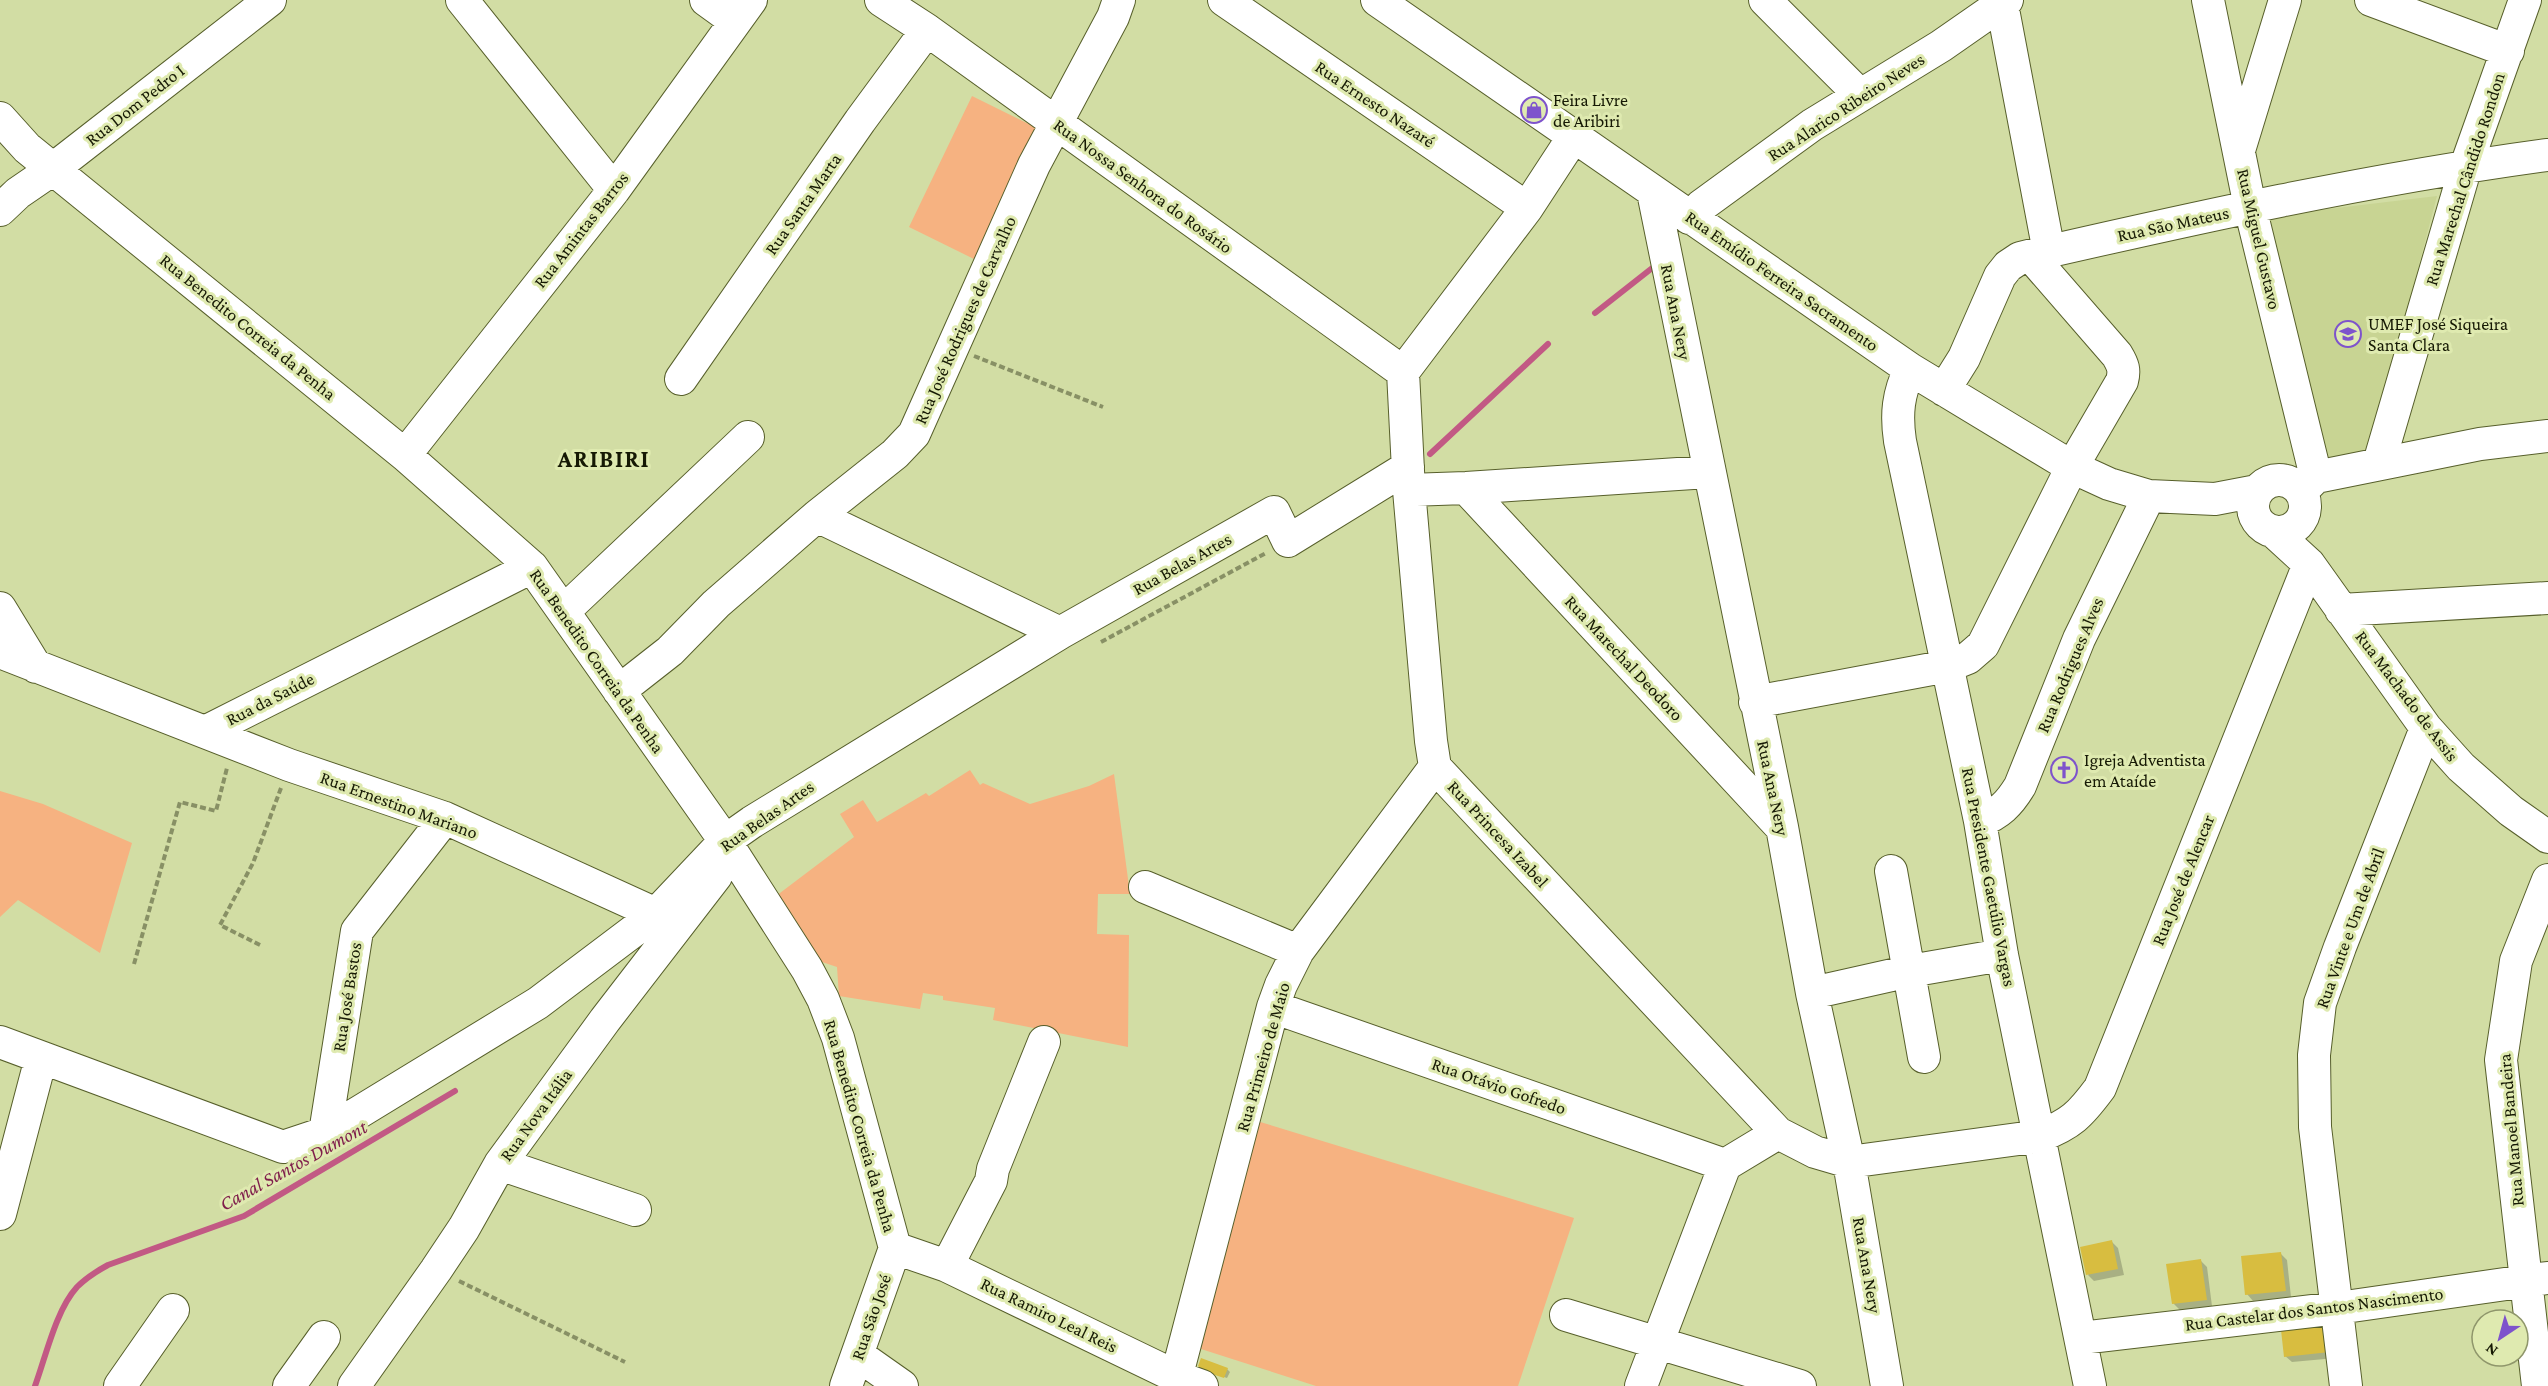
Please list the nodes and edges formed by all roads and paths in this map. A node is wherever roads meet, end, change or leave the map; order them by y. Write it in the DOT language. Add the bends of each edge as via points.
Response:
graph roads {
  1 [pos="270,0"];
  2 [pos="462,0"];
  3 [pos="706,0"];
  4 [pos="881,0"];
  5 [pos="1224,0"];
  6 [pos="1377,0"];
  7 [pos="1765,0"];
  8 [pos="2208,0"];
  9 [pos="2285,0"];
  10 [pos="2371,0"];
  11 [pos="2524,0"];
  12 [pos="2005,2"];
  13 [pos="1123,6"];
  14 [pos="743,10"];
  15 [pos="927,30"];
  16 [pos="2508,51"];
  17 [pos="1859,94"];
  18 [pos="0,118"];
  19 [pos="1055,123"];
  20 [pos="1574,136"];
  21 [pos="2239,151"];
  22 [pos="2546,155"];
  23 [pos="2466,166"];
  24 [pos="54,169"];
  25 [pos="614,190"];
  26 [pos="1653,192"];
  27 [pos="2250,207"];
  28 [pos="1527,208"];
  29 [pos="0,210"];
  30 [pos="1689,218"];
  31 [pos="2040,254"];
  32 [pos="951,347"];
  33 [pos="1910,369"];
  34 [pos="1403,372"];
  35 [pos="681,379"];
  36 [pos="1944,390"];
  37 [pos="1103,407"];
  38 [pos="2548,436"];
  39 [pos="748,437"];
  40 [pos="405,455"];
  41 [pos="2379,464"];
  42 [pos="2072,467"];
  43 [pos="1708,472"];
  44 [pos="1409,478"];
  45 [pos="1466,488"];
  46 [pos="2149,496"];
  47 [pos="2284,505"];
  48 [pos="817,516"];
  49 [pos="2309,564"];
  50 [pos="532,567"];
  51 [pos="2548,598"];
  52 [pos="0,608"];
  53 [pos="2341,610"];
  54 [pos="564,611"];
  55 [pos="1060,633"];
  56 [pos="0,652"];
  57 [pos="1948,666"];
  58 [pos="36,667"];
  59 [pos="619,691"];
  60 [pos="1755,702"];
  61 [pos="2427,728"];
  62 [pos="205,732"];
  63 [pos="234,744"];
  64 [pos="289,765"];
  65 [pos="1435,767"];
  66 [pos="445,818"];
  67 [pos="1980,821"];
  68 [pos="1782,827"];
  69 [pos="2548,837"];
  70 [pos="729,848"];
  71 [pos="1891,871"];
  72 [pos="2548,880"];
  73 [pos="1145,887"];
  74 [pos="656,914"];
  75 [pos="260,945"];
  76 [pos="1298,951"];
  77 [pos="2002,955"];
  78 [pos="135,964"];
  79 [pos="1910,971"];
  80 [pos="1812,993"];
  81 [pos="1273,1007"];
  82 [pos="0,1042"];
  83 [pos="1044,1042"];
  84 [pos="1924,1057"];
  85 [pos="41,1058"];
  86 [pos="325,1133"];
  87 [pos="1778,1133"];
  88 [pos="2040,1136"];
  89 [pos="1849,1162"];
  90 [pos="500,1164"];
  91 [pos="1725,1165"];
  92 [pos="635,1210"];
  93 [pos="0,1214"];
  94 [pos="895,1248"];
  95 [pos="947,1266"];
  96 [pos="436,1270"];
  97 [pos="2538,1279"];
  98 [pos="2338,1308"];
  99 [pos="174,1310"];
  100 [pos="1566,1314"];
  101 [pos="324,1337"];
  102 [pos="2080,1338"];
  103 [pos="1657,1343"];
  104 [pos="858,1355"];
  105 [pos="625,1362"];
  106 [pos="1184,1383"];
  107 [pos="120,1386"];
  108 [pos="289,1386"];
  109 [pos="354,1386"];
  110 [pos="846,1386"];
  111 [pos="902,1386"];
  112 [pos="1641,1386"];
  113 [pos="1800,1386"];
  114 [pos="1887,1386"];
  115 [pos="2090,1386"];
  116 [pos="2346,1386"];
  117 [pos="2538,1386"];
  1 -- 24 [label="street, Rua Dom Pedro I"];
  2 -- 25 [label="street"];
  3 -- 14 [label="street"];
  4 -- 15 [label="street, Rua Nossa Senhora do Rosário"];
  5 -- 28 [label="street, Rua Ernesto Nazaré"];
  6 -- 20 [label="street, Rua Emídio Ferreira Sacramento"];
  7 -- 17 [label="street"];
  8 -- 21 [label="street, Rua Miguel Gustavo"];
  9 -- 21 [label="street"];
  10 -- 16 [label="street"];
  11 -- 16 [label="street, Rua Marechal Cândido Rondon"];
  12 -- 17 [label="street, Rua Alarico Ribeiro Neves"];
  12 -- 31 [label="street"];
  13 -- 19 [label="street, Rua José Rodrigues de Carvalho"];
  14 -- 25 [label="street, Rua Amintas Barros"];
  15 -- 19 [label="street, Rua Nossa Senhora do Rosário"];
  15 -- 35 [label="street, Rua Santa Marta"];
  16 -- 23 [label="street, Rua Marechal Cândido Rondon"];
  17 -- 30 [label="street, Rua Alarico Ribeiro Neves"];
  18 -- 24 [label="street, Rua Benedito Correia da Penha"];
  19 -- 32 [label="street, Rua José Rodrigues de Carvalho"];
  19 -- 34 [label="street, Rua Nossa Senhora do Rosário"];
  20 -- 26 [label="street, Rua Emídio Ferreira Sacramento"];
  20 -- 28 [label="street"];
  21 -- 27 [label="street, Rua Miguel Gustavo"];
  22 -- 23 [label="street, Rua São Mateus"];
  23 -- 27 [label="street, Rua São Mateus"];
  23 -- 41 [label="street, Rua Marechal Cândido Rondon"];
  24 -- 29 [label="street, Rua Dom Pedro I"];
  24 -- 40 [label="street, Rua Benedito Correia da Penha"];
  25 -- 40 [label="street, Rua Amintas Barros"];
  26 -- 30 [label="street, Rua Emídio Ferreira Sacramento"];
  26 -- 43 [label="street, Rua Ana Nery"];
  27 -- 31 [label="street, Rua São Mateus"];
  27 -- 47 [label="street, Rua Miguel Gustavo"];
  28 -- 34 [label="street"];
  30 -- 33 [label="street, Rua Emídio Ferreira Sacramento"];
  31 -- 36 [label="street, Rua São Mateus" via="2020,258 2007,266 1964,358"];
  31 -- 42 [label="street" via="2124,366 2122,381"];
  32 -- 37 [label="path"];
  32 -- 48 [label="street, Rua José Rodrigues de Carvalho" via="914,434 895,454"];
  33 -- 36 [label="street, Rua Emídio Ferreira Sacramento"];
  33 -- 57 [label="street, Rua Presidente Gaetúlio Vargas" via="1900,388 1896,414"];
  34 -- 44 [label="street, Rua Princesa Izabel"];
  36 -- 42 [label="street, Rua Emídio Ferreira Sacramento"];
  38 -- 41 [label="street" via="2480,444"];
  39 -- 54 [label="street"];
  40 -- 50 [label="street, Rua Benedito Correia da Penha"];
  41 -- 47 [label="street"];
  42 -- 46 [label="street, Rua Emídio Ferreira Sacramento"];
  42 -- 57 [label="street" via="1983,645 1968,658"];
  43 -- 45 [label="street"];
  43 -- 60 [label="street, Rua Ana Nery"];
  44 -- 45 [label="street"];
  44 -- 55 [label="street, Rua Belas Artes" via="1288,541 1274,512"];
  44 -- 65 [label="street, Rua Princesa Izabel"];
  45 -- 68 [label="street, Rua Marechal Deodoro"];
  46 -- 47 [label="street, Rua Emídio Ferreira Sacramento"];
  46 -- 67 [label="street, Rua Rodrigues Alves" via="2079,639 2020,786 2009,803 1994,816"];
  47 -- 49 [label="street, Rua Machado de Assis"];
  48 -- 55 [label="street"];
  48 -- 59 [label="street, Rua José Rodrigues de Carvalho" via="716,604 670,651"];
  49 -- 53 [label="street, Rua Machado de Assis"];
  49 -- 88 [label="street, Rua José de Alencar" via="2100,1088 2066,1126"];
  50 -- 54 [label="street, Rua Benedito Correia da Penha"];
  50 -- 62 [label="street, Rua da Saúde"];
  51 -- 53 [label="street"];
  52 -- 58 [label="street"];
  53 -- 61 [label="street, Rua Machado de Assis"];
  54 -- 59 [label="street, Rua Benedito Correia da Penha"];
  55 -- 70 [label="street, Rua Belas Artes" via="859,755"];
  56 -- 58 [label="street, Rua da Saúde"];
  57 -- 60 [label="street"];
  57 -- 67 [label="street, Rua Presidente Gaetúlio Vargas"];
  58 -- 62 [label="street, Rua da Saúde"];
  59 -- 70 [label="street, Rua Benedito Correia da Penha"];
  60 -- 68 [label="street, Rua Ana Nery"];
  61 -- 69 [label="street, Rua Machado de Assis" via="2461,767"];
  61 -- 98 [label="street, Rua Vinte e Um de Abril" via="2320,1003 2314,1055 2315,1127"];
  62 -- 63 [label="street, Rua Ernestino Mariano"];
  63 -- 64 [label="street, Rua Ernestino Mariano"];
  63 -- 78 [label="path" via="216,811 180,802"];
  64 -- 66 [label="street, Rua Ernestino Mariano"];
  64 -- 75 [label="path" via="253,863 220,925"];
  65 -- 76 [label="street, Rua Primeiro de Maio"];
  65 -- 87 [label="street, Rua Princesa Izabel"];
  66 -- 74 [label="street, Rua Ernestino Mariano"];
  66 -- 86 [label="street, Rua José Bastos" via="357,931"];
  67 -- 77 [label="street, Rua Presidente Gaetúlio Vargas"];
  68 -- 80 [label="street, Rua Ana Nery"];
  70 -- 74 [label="street, Rua Belas Artes"];
  70 -- 90 [label="street, Rua Nova Itália"];
  70 -- 94 [label="street, Rua Benedito Correia da Penha" via="823,999 838,1038"];
  71 -- 79 [label="street"];
  72 -- 97 [label="street, Rua Manoel Bandeira" via="2516,961 2501,1060"];
  73 -- 76 [label="street"];
  74 -- 86 [label="street, Rua Belas Artes" via="538,1003"];
  76 -- 81 [label="street, Rua Primeiro de Maio"];
  77 -- 79 [label="street"];
  77 -- 88 [label="street, Rua Presidente Gaetúlio Vargas"];
  79 -- 80 [label="street"];
  79 -- 84 [label="street"];
  80 -- 89 [label="street, Rua Ana Nery"];
  81 -- 91 [label="street, Rua Otávio Gofredo"];
  81 -- 106 [label="street, Rua Primeiro de Maio"];
  82 -- 85 [label="street"];
  83 -- 95 [label="street" via="991,1180"];
  85 -- 86 [label="street, Rua Belas Artes" via="283,1147"];
  85 -- 93 [label="street"];
  87 -- 89 [label="street, Rua Princesa Izabel" via="1815,1152"];
  87 -- 91 [label="street"];
  88 -- 89 [label="street, Rua José de Alencar"];
  88 -- 102 [label="street, Rua Presidente Gaetúlio Vargas"];
  89 -- 114 [label="street, Rua Ana Nery"];
  90 -- 92 [label="street"];
  90 -- 96 [label="street, Rua Nova Itália"];
  91 -- 103 [label="street"];
  94 -- 95 [label="street, Rua Ramiro Leal Reis"];
  94 -- 104 [label="street, Rua São José"];
  95 -- 106 [label="street, Rua Ramiro Leal Reis"];
  96 -- 105 [label="path"];
  96 -- 109 [label="street, Rua Nova Itália"];
  97 -- 98 [label="street, Rua Castelar dos Santos Nascimento"];
  97 -- 117 [label="street, Rua Manoel Bandeira"];
  98 -- 102 [label="street, Rua Castelar dos Santos Nascimento"];
  98 -- 116 [label="street, Rua Vinte e Um de Abril"];
  99 -- 107 [label="street"];
  100 -- 103 [label="street"];
  101 -- 108 [label="street"];
  102 -- 115 [label="street, Rua Presidente Gaetúlio Vargas"];
  103 -- 112 [label="street"];
  103 -- 113 [label="street"];
  104 -- 110 [label="street, Rua São José"];
  104 -- 111 [label="street"];
}
